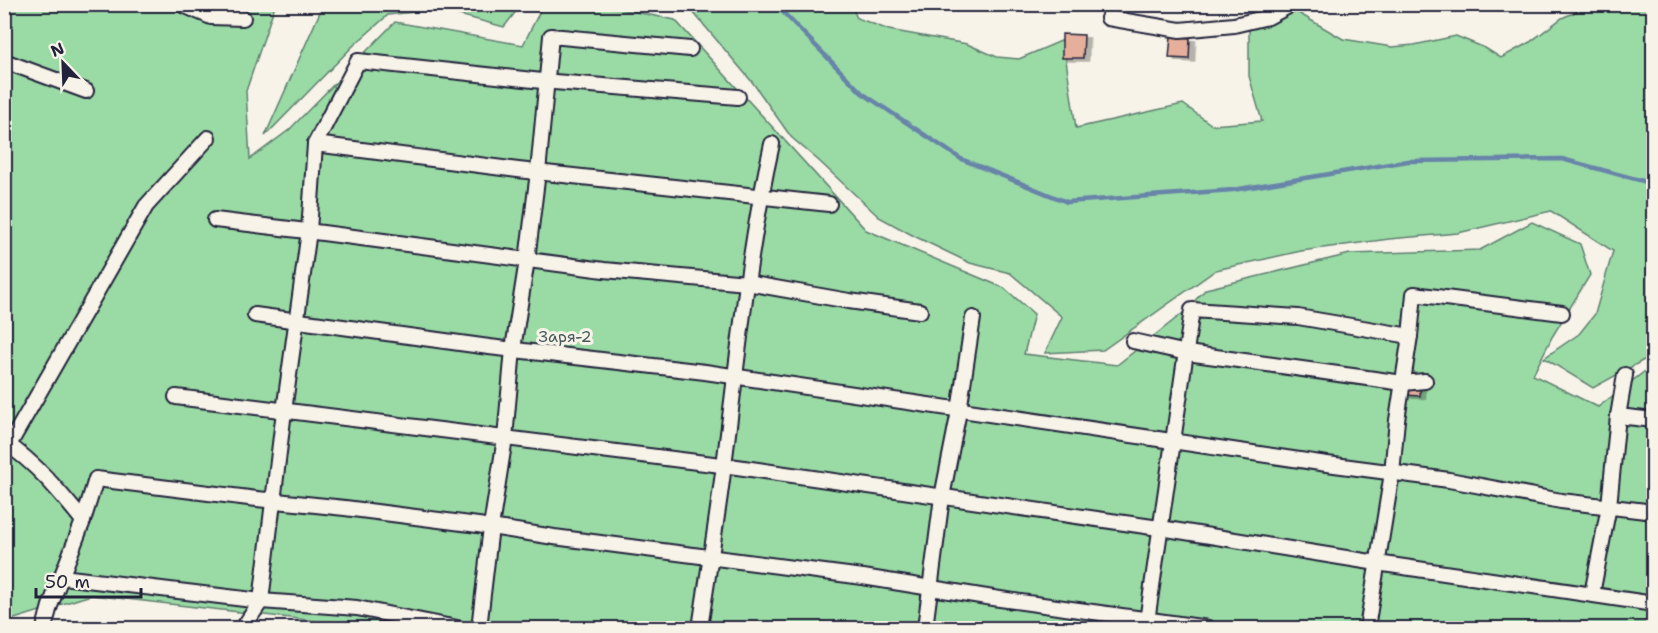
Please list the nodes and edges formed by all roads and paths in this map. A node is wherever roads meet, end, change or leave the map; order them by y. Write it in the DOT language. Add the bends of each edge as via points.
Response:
graph roads {
  1 [pos="180,4"];
  2 [pos="1292,4"];
  3 [pos="243,18"];
  4 [pos="1108,18"];
  5 [pos="690,49"];
  6 [pos="4,61"];
  7 [pos="547,81"];
  8 [pos="86,92"];
  9 [pos="738,97"];
  10 [pos="208,138"];
  11 [pos="315,144"];
  12 [pos="772,144"];
  13 [pos="537,172"];
  14 [pos="760,197"];
  15 [pos="829,204"];
  16 [pos="215,220"];
  17 [pos="309,231"];
  18 [pos="527,260"];
  19 [pos="747,283"];
  20 [pos="920,311"];
  21 [pos="1562,313"];
  22 [pos="255,315"];
  23 [pos="973,318"];
  24 [pos="298,320"];
  25 [pos="1410,336"];
  26 [pos="1133,341"];
  27 [pos="513,349"];
  28 [pos="1187,353"];
  29 [pos="1625,375"];
  30 [pos="734,377"];
  31 [pos="1425,381"];
  32 [pos="1403,383"];
  33 [pos="176,398"];
  34 [pos="284,411"];
  35 [pos="959,411"];
  36 [pos="1618,416"];
  37 [pos="1653,420"];
  38 [pos="505,438"];
  39 [pos="1173,441"];
  40 [pos="7,443"];
  41 [pos="724,466"];
  42 [pos="1392,473"];
  43 [pos="942,497"];
  44 [pos="273,501"];
  45 [pos="1609,506"];
  46 [pos="1653,512"];
  47 [pos="83,521"];
  48 [pos="491,527"];
  49 [pos="1161,529"];
  50 [pos="711,557"];
  51 [pos="1377,563"];
  52 [pos="62,577"];
  53 [pos="931,588"];
  54 [pos="1592,594"];
  55 [pos="261,601"];
  56 [pos="1653,604"];
  57 [pos="1146,624"];
  58 [pos="44,628"];
  59 [pos="243,628"];
  60 [pos="456,628"];
  61 [pos="479,628"];
  62 [pos="700,628"];
  63 [pos="926,628"];
  64 [pos="1208,628"];
  65 [pos="1367,628"];
  1 -- 3 [label="street" via="211,17"];
  2 -- 4 [label="street" via="1268,17 1234,25 1180,30"];
  5 -- 7 [label="street" via="551,36"];
  6 -- 8 [label="street"];
  7 -- 9 [label="street"];
  7 -- 11 [label="street" via="358,61"];
  7 -- 13 [label="street"];
  10 -- 40 [label="street" via="146,206"];
  11 -- 13 [label="street"];
  11 -- 17 [label="street"];
  12 -- 14 [label="street"];
  13 -- 14 [label="street"];
  13 -- 18 [label="street"];
  14 -- 15 [label="street"];
  14 -- 19 [label="street"];
  16 -- 17 [label="street"];
  17 -- 18 [label="street"];
  17 -- 24 [label="street"];
  18 -- 19 [label="street"];
  18 -- 27 [label="street"];
  19 -- 20 [label="street"];
  19 -- 30 [label="street"];
  21 -- 25 [label="street" via="1414,294"];
  22 -- 24 [label="street"];
  23 -- 35 [label="street"];
  24 -- 27 [label="street"];
  24 -- 34 [label="street"];
  25 -- 28 [label="street" via="1298,317 1192,310"];
  25 -- 32 [label="street"];
  26 -- 28 [label="street"];
  27 -- 30 [label="street"];
  27 -- 38 [label="street"];
  28 -- 32 [label="street"];
  28 -- 39 [label="street"];
  29 -- 36 [label="street"];
  30 -- 35 [label="street"];
  30 -- 41 [label="street"];
  31 -- 32 [label="street"];
  32 -- 42 [label="street"];
  33 -- 34 [label="street"];
  34 -- 38 [label="street"];
  34 -- 44 [label="street"];
  35 -- 39 [label="street"];
  35 -- 43 [label="street"];
  36 -- 37 [label="street"];
  36 -- 45 [label="street"];
  38 -- 41 [label="street"];
  38 -- 48 [label="street"];
  39 -- 42 [label="street"];
  39 -- 49 [label="street"];
  40 -- 47 [label="street" via="22,453"];
  41 -- 43 [label="street"];
  41 -- 50 [label="street"];
  42 -- 45 [label="street"];
  42 -- 51 [label="street"];
  43 -- 49 [label="street"];
  43 -- 53 [label="street"];
  44 -- 47 [label="street" via="96,479"];
  44 -- 48 [label="street"];
  44 -- 55 [label="street"];
  45 -- 46 [label="street"];
  45 -- 54 [label="street"];
  47 -- 52 [label="street"];
  48 -- 50 [label="street"];
  48 -- 61 [label="street"];
  49 -- 51 [label="street"];
  49 -- 57 [label="street"];
  50 -- 53 [label="street"];
  50 -- 62 [label="street"];
  51 -- 54 [label="street"];
  51 -- 65 [label="street"];
  52 -- 55 [label="street"];
  52 -- 58 [label="street"];
  53 -- 57 [label="street"];
  53 -- 63 [label="street"];
  54 -- 56 [label="street"];
  55 -- 59 [label="street"];
  55 -- 60 [label="street" via="357,608"];
  57 -- 64 [label="street"];
}
